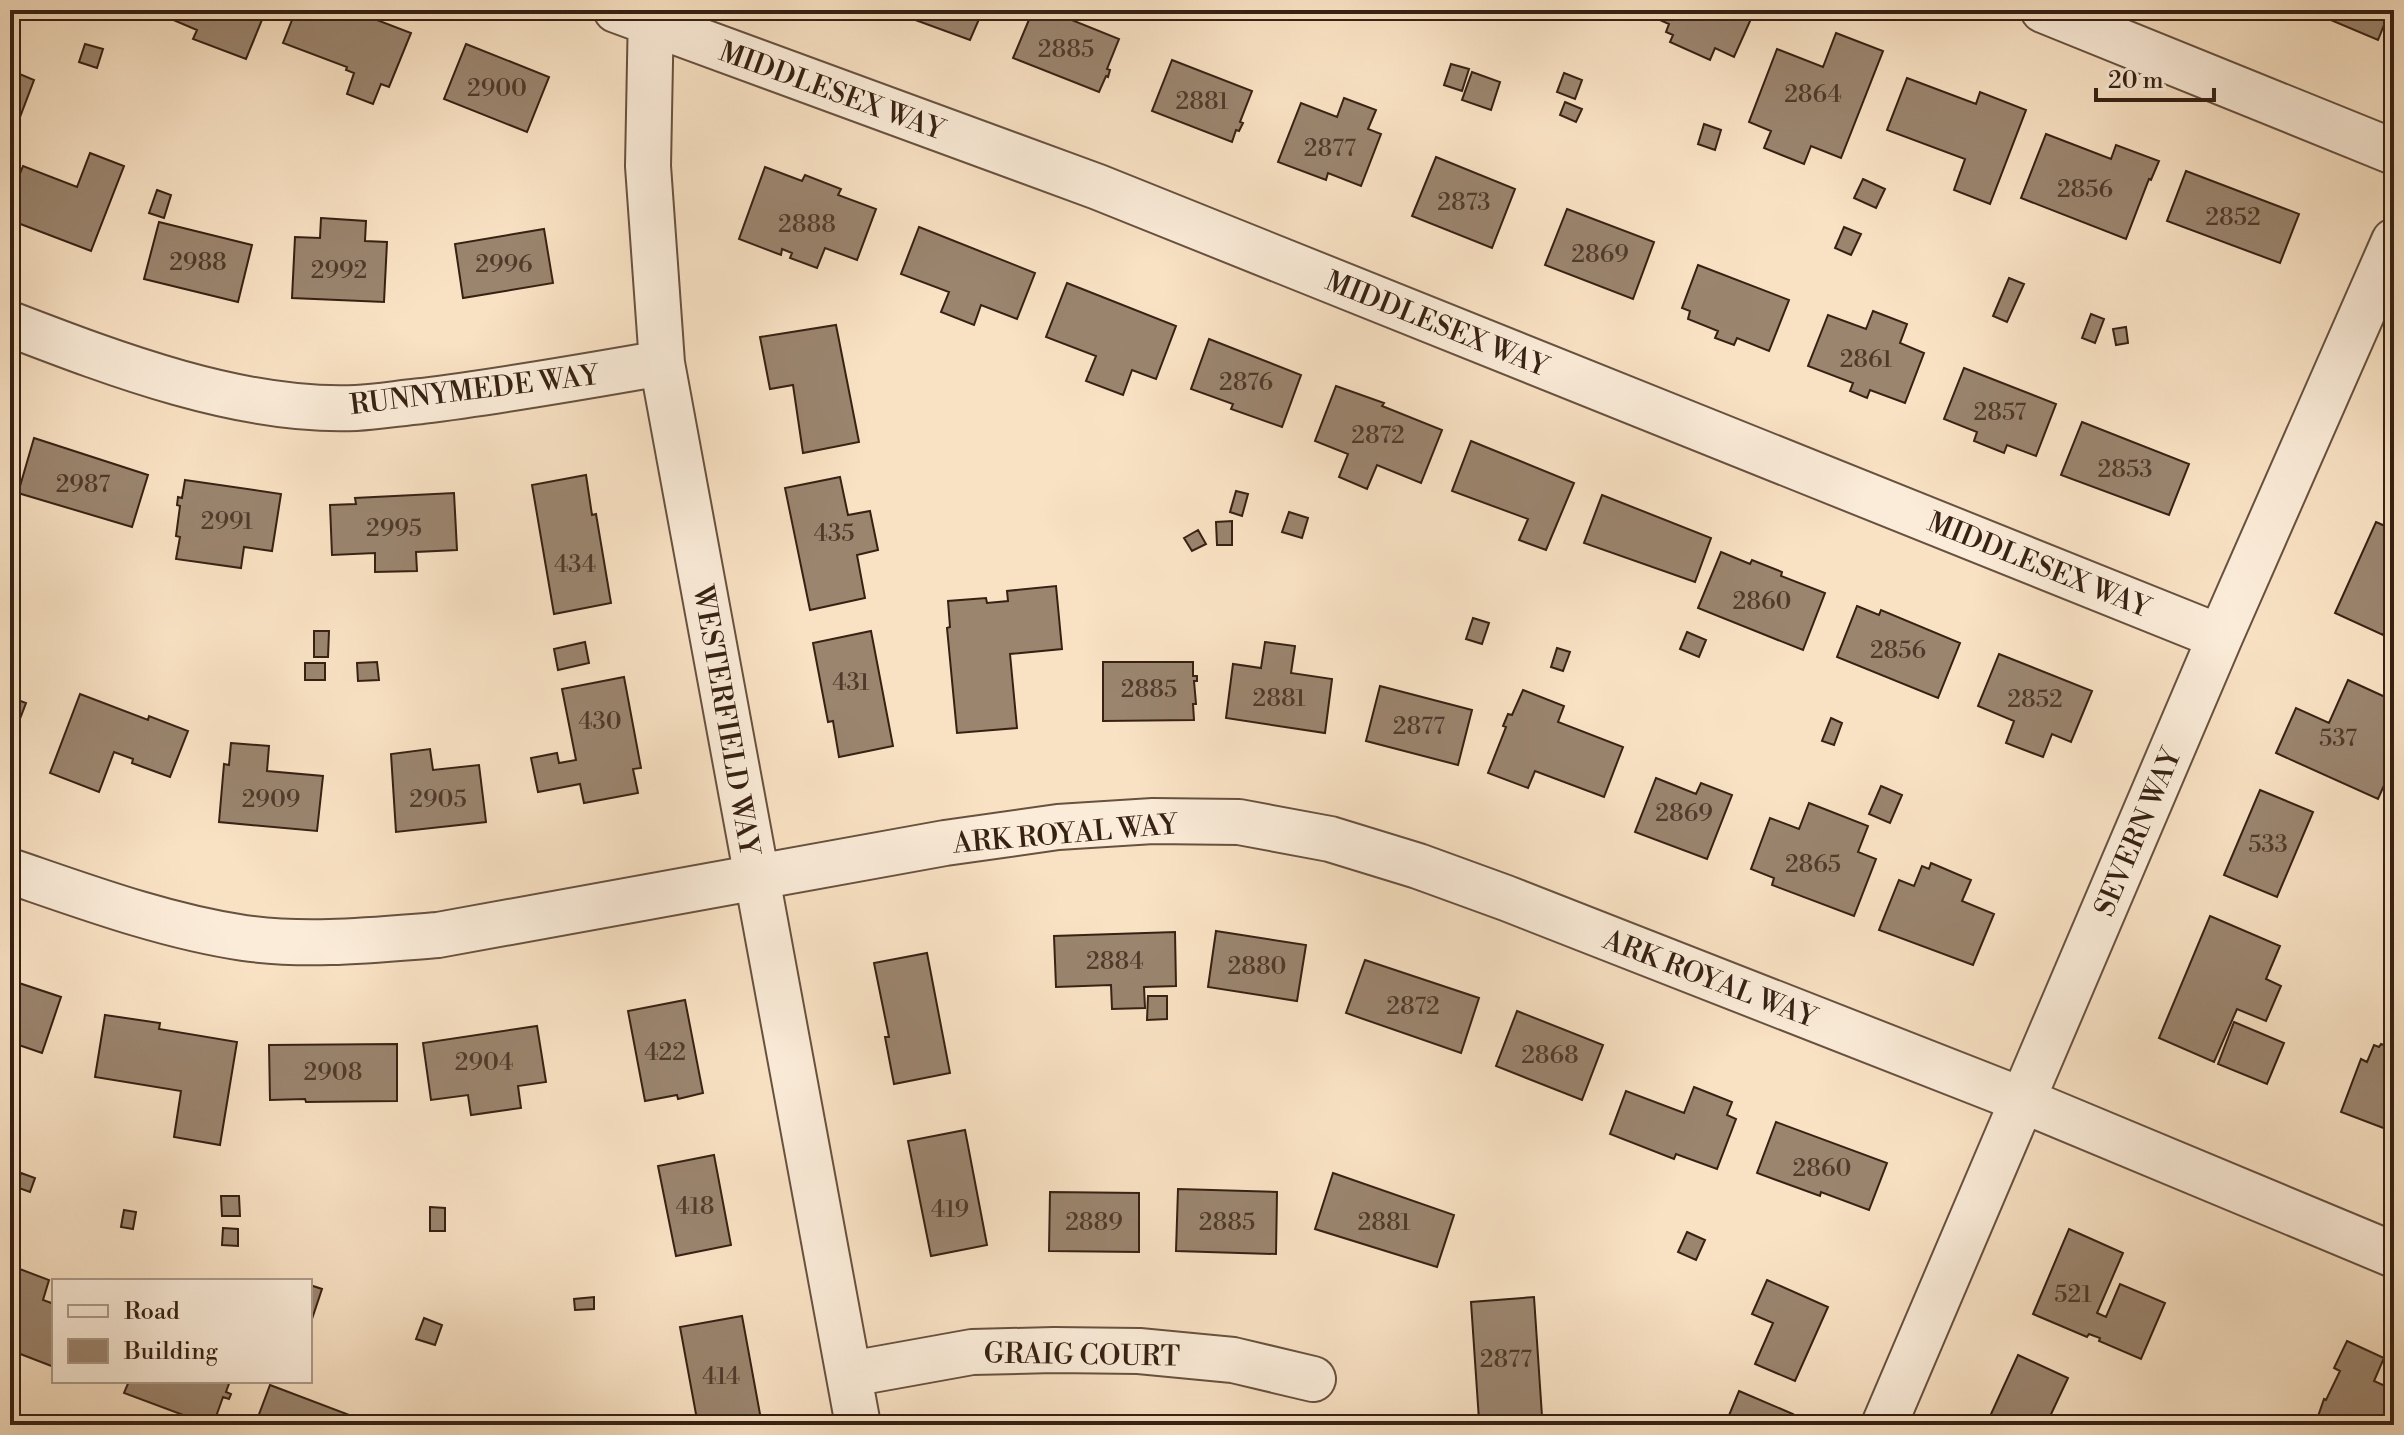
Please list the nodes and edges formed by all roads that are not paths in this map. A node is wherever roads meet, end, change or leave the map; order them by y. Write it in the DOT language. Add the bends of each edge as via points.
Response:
graph roads {
  1 [pos="2043,10"];
  2 [pos="639,14"];
  3 [pos="2394,152"];
  4 [pos="2394,241"];
  5 [pos="10,324"];
  6 [pos="662,363"];
  7 [pos="2220,637"];
  8 [pos="10,871"];
  9 [pos="756,879"];
  10 [pos="2022,1100"];
  11 [pos="2394,1255"];
  12 [pos="850,1374"];
  13 [pos="1313,1379"];
  14 [pos="858,1425"];
  15 [pos="1884,1425"];
  1 -- 3 [label="street"];
  2 -- 6 [label="street, WESTERFIELD WAY"];
  2 -- 7 [label="street, MIDDLESEX WAY" via="1098,187"];
  4 -- 7 [label="street, SEVERN WAY"];
  5 -- 6 [label="street, RUNNYMEDE WAY" via="163,379 301,406 355,408 471,395"];
  6 -- 9 [label="street, WESTERFIELD WAY"];
  7 -- 10 [label="street, SEVERN WAY"];
  8 -- 9 [label="street, ARK ROYAL WAY" via="187,926 297,942 438,935"];
  9 -- 10 [label="street, ARK ROYAL WAY" via="1058,827 1239,822 1330,839 1418,866"];
  9 -- 12 [label="street, WESTERFIELD WAY"];
  10 -- 11 [label="street, ARK ROYAL WAY"];
  10 -- 15 [label="street, SEVERN WAY"];
  12 -- 13 [label="street, GRAIG COURT" via="972,1352 1068,1350 1233,1360"];
  12 -- 14 [label="street, WESTERFIELD WAY"];
}
